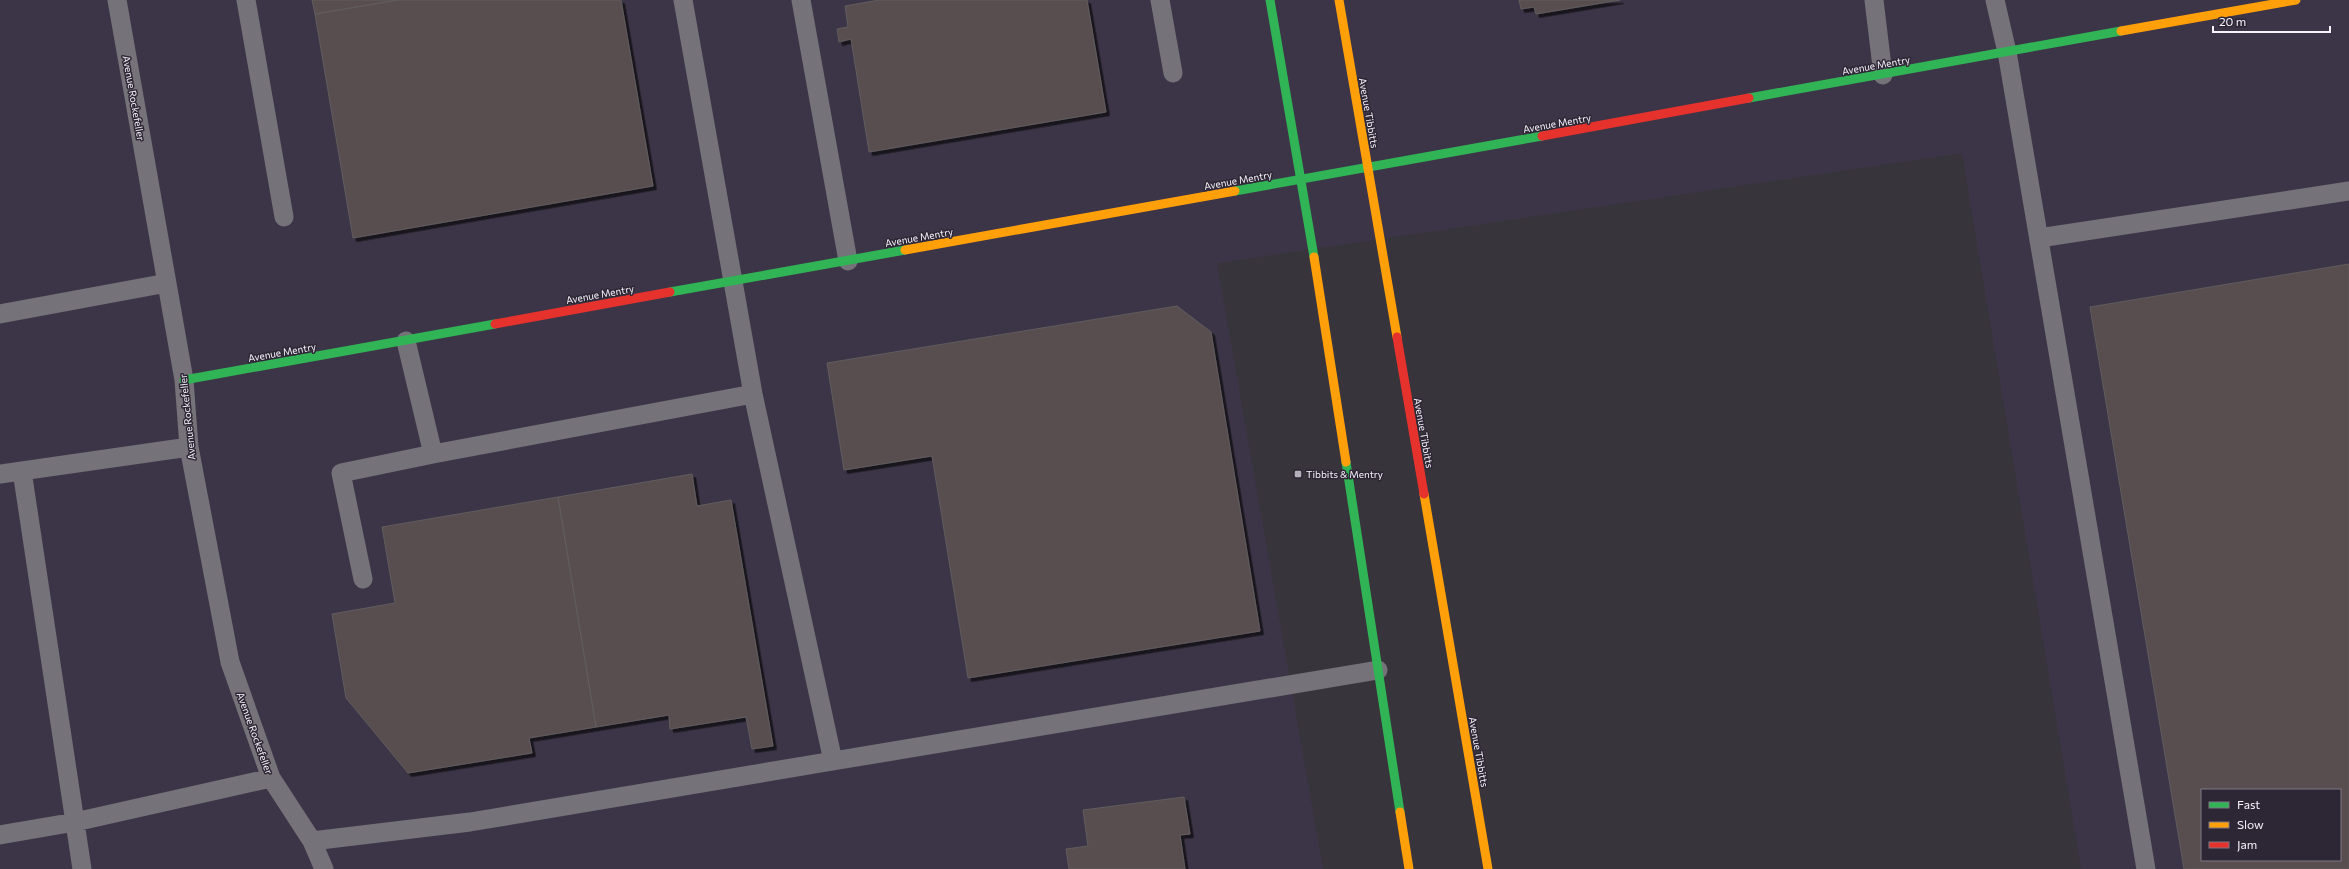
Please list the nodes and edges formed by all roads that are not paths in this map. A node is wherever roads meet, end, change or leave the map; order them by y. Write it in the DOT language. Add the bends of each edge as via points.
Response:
graph roads {
  1 [pos="117,0"];
  2 [pos="246,0"];
  3 [pos="682,0"];
  4 [pos="801,0"];
  5 [pos="1160,0"];
  6 [pos="1270,0"];
  7 [pos="1339,0"];
  8 [pos="1874,0"];
  9 [pos="1995,0"];
  10 [pos="2296,0"];
  11 [pos="2007,52"];
  12 [pos="1173,73"];
  13 [pos="1883,75"];
  14 [pos="1367,169"];
  15 [pos="1302,180"];
  16 [pos="2349,191"];
  17 [pos="284,217"];
  18 [pos="2039,238"];
  19 [pos="848,261"];
  20 [pos="732,282"];
  21 [pos="167,283"];
  22 [pos="0,314"];
  23 [pos="406,341"];
  24 [pos="184,380"];
  25 [pos="753,394"];
  26 [pos="189,447"];
  27 [pos="434,454"];
  28 [pos="22,471"];
  29 [pos="0,474"];
  30 [pos="363,579"];
  31 [pos="1378,670"];
  32 [pos="833,761"];
  33 [pos="271,778"];
  34 [pos="75,822"];
  35 [pos="0,835"];
  36 [pos="312,841"];
  37 [pos="82,869"];
  38 [pos="324,869"];
  39 [pos="1409,869"];
  40 [pos="1488,869"];
  41 [pos="2146,869"];
  1 -- 21 [label="lane, Avenue Rockefeller"];
  2 -- 17 [label="lane"];
  3 -- 20 [label="lane"];
  4 -- 19 [label="lane"];
  5 -- 12 [label="lane"];
  6 -- 15 [label="street"];
  7 -- 14 [label="street, Avenue Tibbitts"];
  8 -- 13 [label="lane"];
  9 -- 11 [label="lane"];
  10 -- 11 [label="street, Avenue Mentry"];
  11 -- 13 [label="street, Avenue Mentry"];
  11 -- 18 [label="lane"];
  13 -- 14 [label="street, Avenue Mentry"];
  14 -- 15 [label="street, Avenue Mentry"];
  14 -- 40 [label="street, Avenue Tibbitts"];
  15 -- 19 [label="street, Avenue Mentry"];
  15 -- 31 [label="street"];
  16 -- 18 [label="lane"];
  18 -- 41 [label="lane"];
  19 -- 20 [label="street, Avenue Mentry"];
  20 -- 23 [label="street, Avenue Mentry"];
  20 -- 25 [label="lane"];
  21 -- 22 [label="lane"];
  21 -- 24 [label="lane, Avenue Rockefeller"];
  23 -- 24 [label="street, Avenue Mentry"];
  23 -- 27 [label="lane"];
  24 -- 26 [label="lane, Avenue Rockefeller"];
  25 -- 27 [label="lane"];
  25 -- 32 [label="lane"];
  26 -- 28 [label="lane"];
  26 -- 33 [label="lane, Avenue Rockefeller" via="230,662"];
  27 -- 30 [label="lane" via="341,473"];
  28 -- 29 [label="lane"];
  28 -- 34 [label="lane"];
  31 -- 32 [label="lane"];
  31 -- 39 [label="street"];
  32 -- 36 [label="lane" via="470,822"];
  33 -- 34 [label="lane"];
  33 -- 36 [label="lane, Avenue Rockefeller"];
  34 -- 35 [label="lane"];
  34 -- 37 [label="lane"];
  36 -- 38 [label="lane, Avenue Rockefeller"];
}
